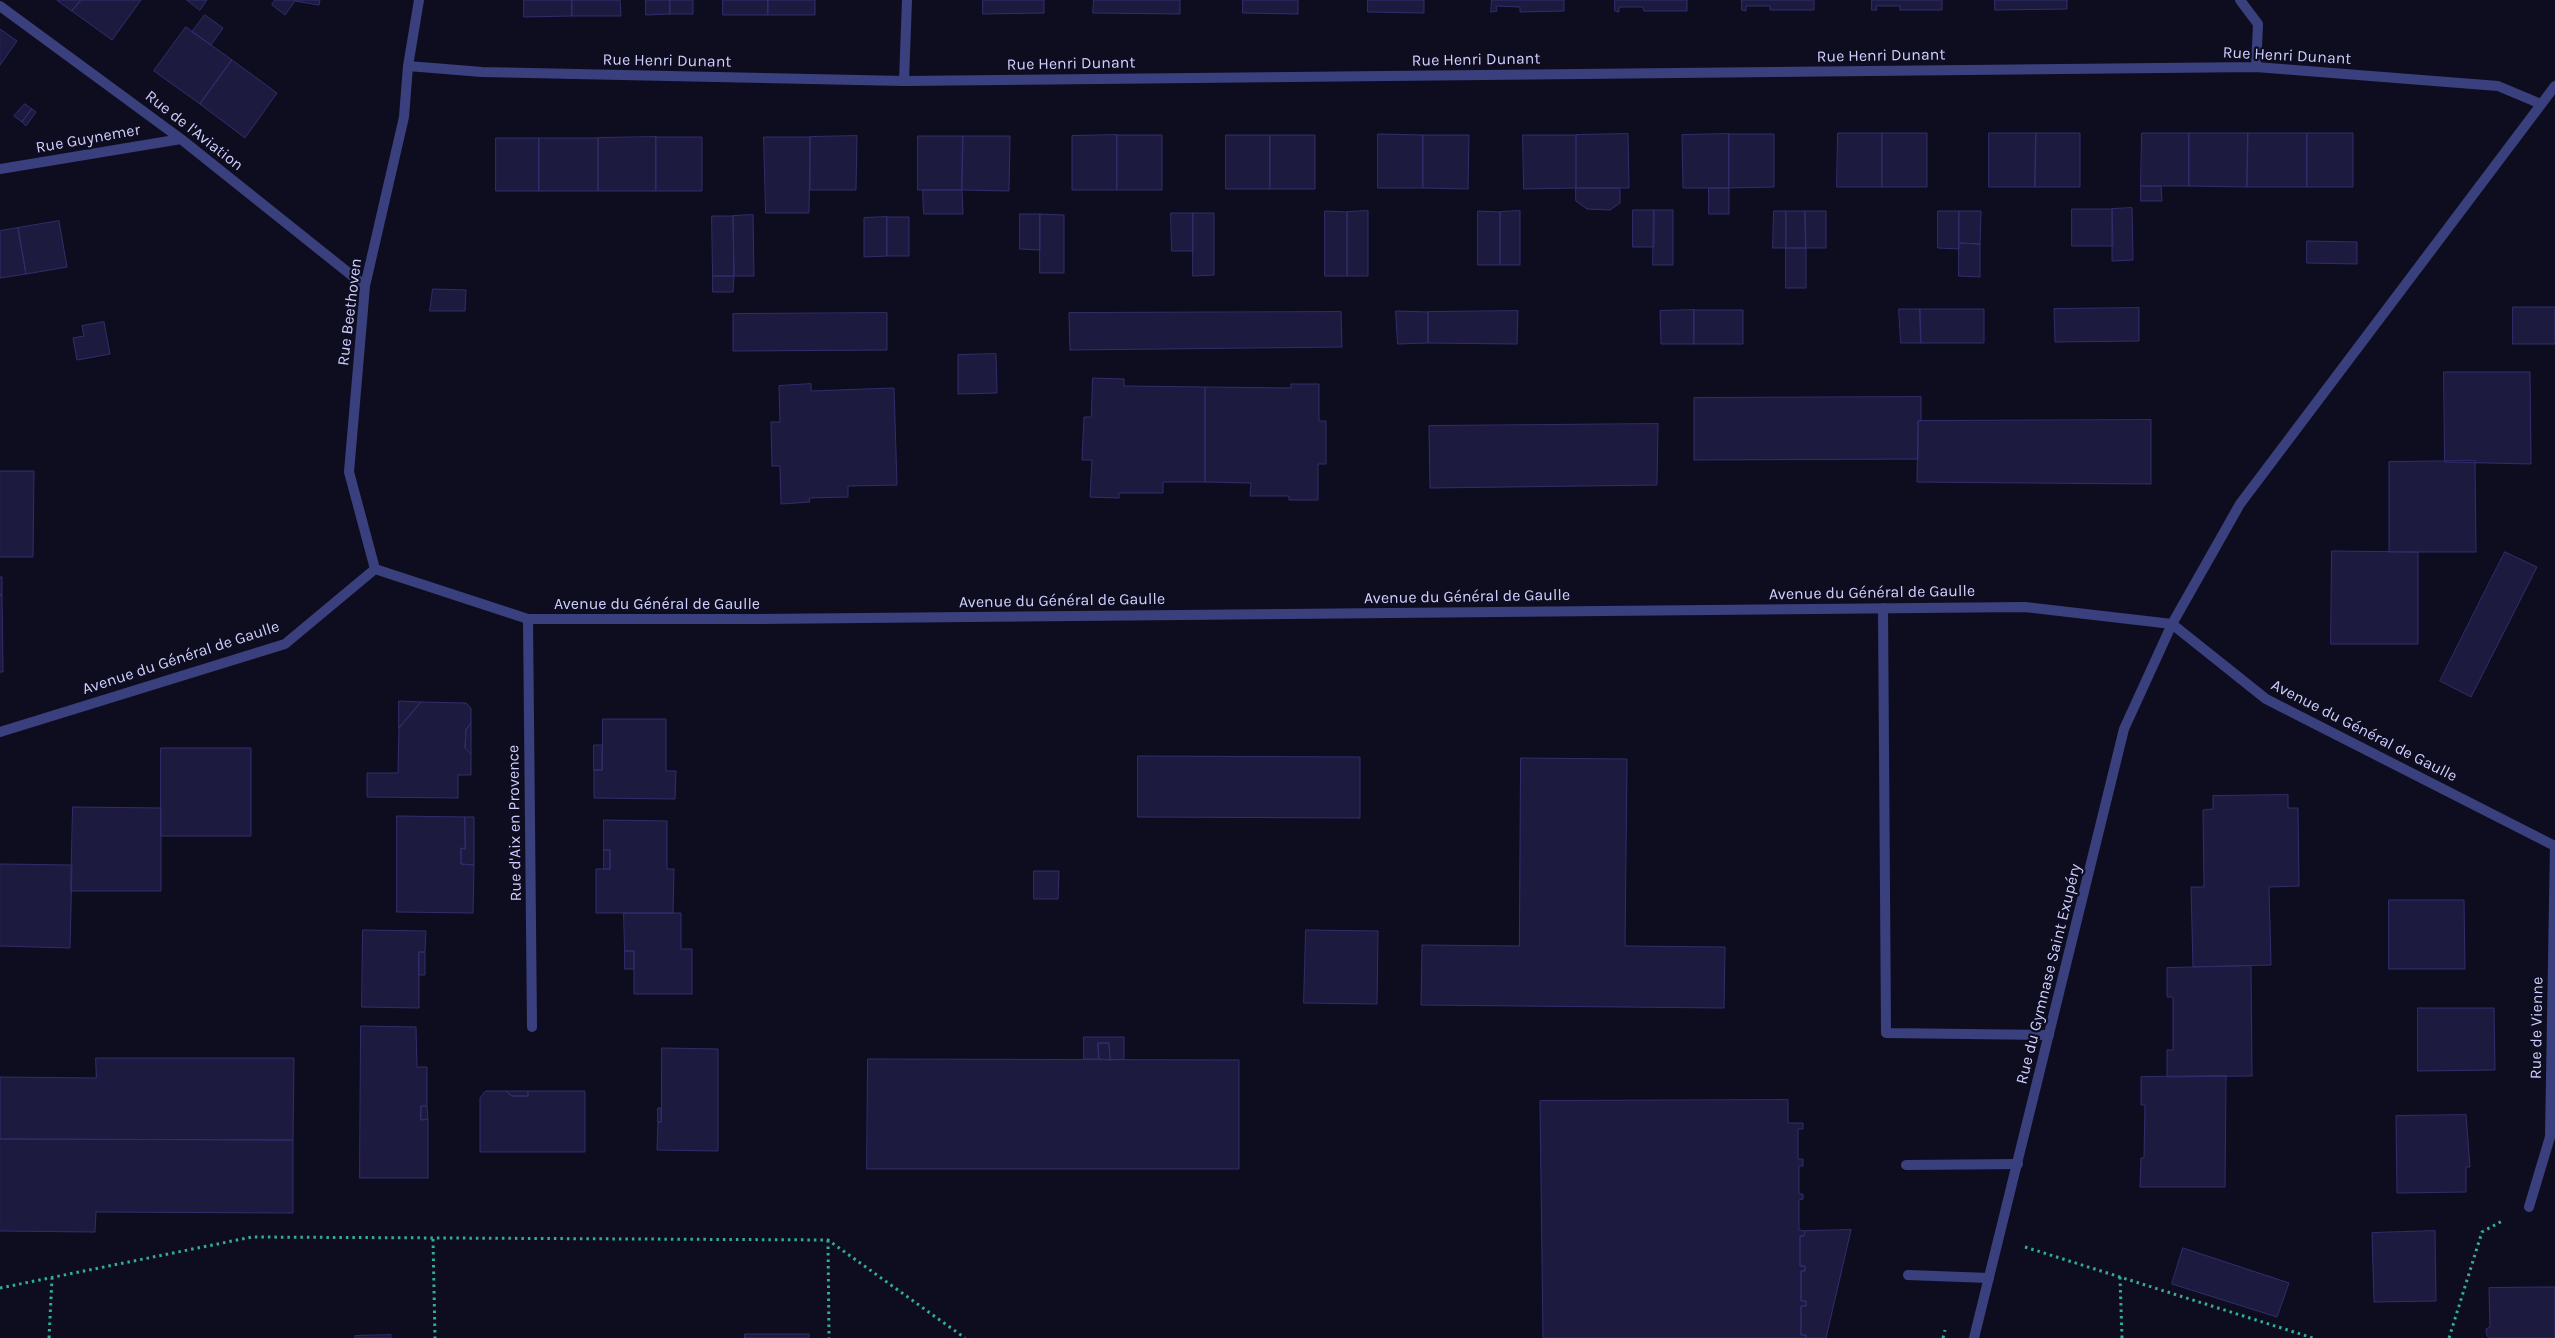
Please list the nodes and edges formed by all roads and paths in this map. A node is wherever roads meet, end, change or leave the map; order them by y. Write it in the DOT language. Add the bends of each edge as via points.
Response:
graph roads {
  1 [pos="419,0"];
  2 [pos="907,0"];
  3 [pos="2240,0"];
  4 [pos="0,6"];
  5 [pos="408,66"];
  6 [pos="2256,67"];
  7 [pos="904,81"];
  8 [pos="2555,86"];
  9 [pos="2541,104"];
  10 [pos="181,139"];
  11 [pos="0,169"];
  12 [pos="366,286"];
  13 [pos="375,569"];
  14 [pos="1883,608"];
  15 [pos="528,619"];
  16 [pos="2172,624"];
  17 [pos="0,732"];
  18 [pos="2555,846"];
  19 [pos="532,1027"];
  20 [pos="2049,1035"];
  21 [pos="2018,1164"];
  22 [pos="1906,1165"];
  23 [pos="2529,1207"];
  24 [pos="433,1239"];
  25 [pos="1999,1239"];
  26 [pos="828,1240"];
  27 [pos="1908,1275"];
  28 [pos="1959,1277"];
  29 [pos="2120,1277"];
  30 [pos="52,1278"];
  31 [pos="1990,1278"];
  32 [pos="0,1288"];
  33 [pos="49,1338"];
  34 [pos="435,1338"];
  35 [pos="828,1338"];
  36 [pos="965,1338"];
  37 [pos="1943,1338"];
  38 [pos="1974,1338"];
  39 [pos="2122,1338"];
  40 [pos="2313,1338"];
  41 [pos="2448,1338"];
  1 -- 5 [label="street, Rue Beethoven"];
  2 -- 7 [label="street"];
  3 -- 6 [label="street" via="2258,24"];
  4 -- 10 [label="street, Rue de l'Aviation"];
  5 -- 7 [label="street, Rue Henri Dunant" via="482,72"];
  5 -- 12 [label="street, Rue Beethoven" via="404,117"];
  6 -- 7 [label="street, Rue Henri Dunant"];
  6 -- 9 [label="street, Rue Henri Dunant" via="2498,86"];
  8 -- 9 [label="street"];
  9 -- 16 [label="street" via="2240,504"];
  10 -- 11 [label="street, Rue Guynemer"];
  10 -- 12 [label="street, Rue de l'Aviation"];
  12 -- 13 [label="street, Rue Beethoven" via="349,472"];
  13 -- 15 [label="street, Avenue du Général de Gaulle"];
  13 -- 17 [label="street, Avenue du Général de Gaulle" via="284,644"];
  14 -- 15 [label="street, Avenue du Général de Gaulle"];
  14 -- 16 [label="street, Avenue du Général de Gaulle" via="2025,607"];
  14 -- 20 [label="street" via="1886,1032"];
  15 -- 19 [label="street, Rue d'Aix en Provence"];
  16 -- 18 [label="street, Avenue du Général de Gaulle" via="2266,699"];
  16 -- 20 [label="street, Rue du Gymnase Saint Exupéry" via="2124,729"];
  18 -- 23 [label="street, Rue de Vienne" via="2550,1137"];
  20 -- 21 [label="street, Rue du Gymnase Saint Exupéry"];
  21 -- 22 [label="street"];
  21 -- 25 [label="street, Rue du Gymnase Saint Exupéry"];
  23 -- 41 [label="path" via="2482,1232"];
  24 -- 26 [label="path"];
  24 -- 30 [label="path" via="252,1237"];
  24 -- 34 [label="path"];
  25 -- 29 [label="path"];
  25 -- 31 [label="street, Rue du Gymnase Saint Exupéry"];
  26 -- 35 [label="path"];
  26 -- 36 [label="path"];
  27 -- 28 [label="street"];
  28 -- 31 [label="street"];
  28 -- 37 [label="path"];
  29 -- 39 [label="path"];
  29 -- 40 [label="path"];
  30 -- 32 [label="path"];
  30 -- 33 [label="path"];
  31 -- 38 [label="street, Rue du Gymnase Saint Exupéry"];
}
